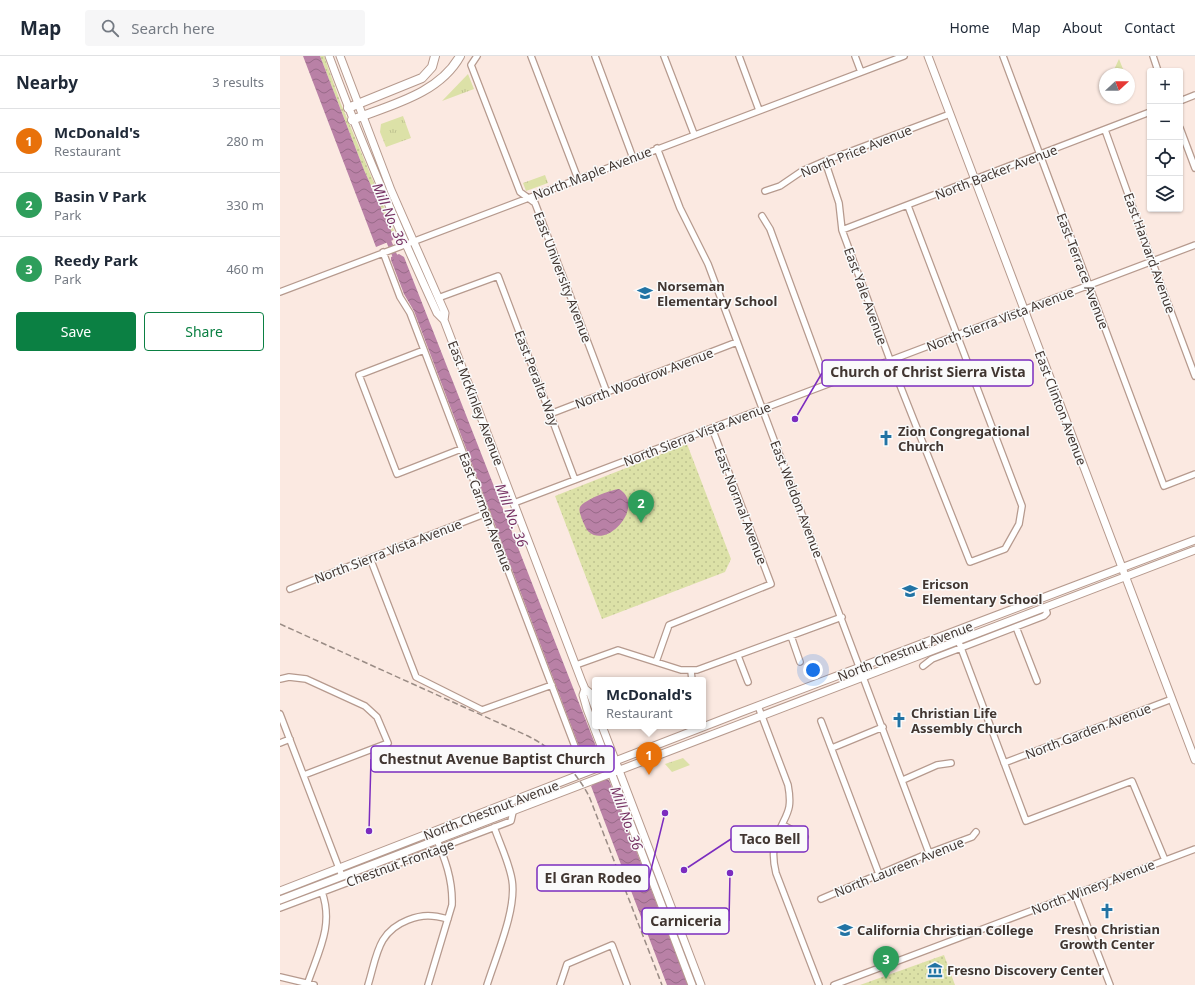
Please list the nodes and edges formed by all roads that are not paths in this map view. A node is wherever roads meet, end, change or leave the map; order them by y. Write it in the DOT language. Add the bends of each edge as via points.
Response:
graph roads {
  1 [pos="328,56"];
  2 [pos="340,56"];
  3 [pos="435,56"];
  4 [pos="460,56"];
  5 [pos="477,56"];
  6 [pos="531,56"];
  7 [pos="595,56"];
  8 [pos="664,56"];
  9 [pos="739,56"];
  10 [pos="855,56"];
  11 [pos="904,56"];
  12 [pos="928,56"];
  13 [pos="1003,56"];
  14 [pos="1153,56"];
  15 [pos="1157,68"];
  16 [pos="861,72"];
  17 [pos="1195,95"];
  18 [pos="1183,99"];
  19 [pos="358,104"];
  20 [pos="348,108"];
  21 [pos="759,110"];
  22 [pos="1147,113"];
  23 [pos="950,114"];
  24 [pos="362,116"];
  25 [pos="352,120"];
  26 [pos="1105,130"];
  27 [pos="694,134"];
  28 [pos="1183,136"];
  29 [pos="658,148"];
  30 [pos="1040,154"];
  31 [pos="633,158"];
  32 [pos="825,161"];
  33 [pos="1195,168"];
  34 [pos="578,179"];
  35 [pos="974,179"];
  36 [pos="765,192"];
  37 [pos="528,198"];
  38 [pos="908,206"];
  39 [pos="762,216"];
  40 [pos="842,230"];
  41 [pos="413,241"];
  42 [pos="402,245"];
  43 [pos="1195,245"];
  44 [pos="383,252"];
  45 [pos="1152,261"];
  46 [pos="1088,285"];
  47 [pos="280,292"];
  48 [pos="438,298"];
  49 [pos="1023,310"];
  50 [pos="444,320"];
  51 [pos="956,335"];
  52 [pos="737,342"];
  53 [pos="424,350"];
  54 [pos="890,360"];
  55 [pos="1195,376"];
  56 [pos="828,384"];
  57 [pos="607,393"];
  58 [pos="763,409"];
  59 [pos="550,414"];
  60 [pos="712,428"];
  61 [pos="461,448"];
  62 [pos="1195,474"];
  63 [pos="575,480"];
  64 [pos="514,503"];
  65 [pos="486,513"];
  66 [pos="1195,540"];
  67 [pos="1195,550"];
  68 [pos="370,558"];
  69 [pos="1122,568"];
  70 [pos="1125,576"];
  71 [pos="290,589"];
  72 [pos="1045,607"];
  73 [pos="842,616"];
  74 [pos="1016,627"];
  75 [pos="955,632"];
  76 [pos="790,636"];
  77 [pos="958,640"];
  78 [pos="961,648"];
  79 [pos="738,656"];
  80 [pos="656,662"];
  81 [pos="800,662"];
  82 [pos="576,665"];
  83 [pos="923,666"];
  84 [pos="861,667"];
  85 [pos="691,671"];
  86 [pos="864,675"];
  87 [pos="692,677"];
  88 [pos="280,679"];
  89 [pos="1037,681"];
  90 [pos="748,682"];
  91 [pos="552,684"];
  92 [pos="585,689"];
  93 [pos="592,699"];
  94 [pos="1172,699"];
  95 [pos="758,706"];
  96 [pos="739,713"];
  97 [pos="280,714"];
  98 [pos="761,715"];
  99 [pos="592,720"];
  100 [pos="821,721"];
  101 [pos="706,726"];
  102 [pos="883,727"];
  103 [pos="595,729"];
  104 [pos="603,729"];
  105 [pos="698,729"];
  106 [pos="290,739"];
  107 [pos="693,741"];
  108 [pos="280,743"];
  109 [pos="832,748"];
  110 [pos="1195,760"];
  111 [pos="616,761"];
  112 [pos="951,763"];
  113 [pos="608,764"];
  114 [pos="1004,764"];
  115 [pos="619,769"];
  116 [pos="588,772"];
  117 [pos="611,772"];
  118 [pos="304,775"];
  119 [pos="903,780"];
  120 [pos="577,785"];
  121 [pos="507,805"];
  122 [pos="513,812"];
  123 [pos="485,822"];
  124 [pos="782,825"];
  125 [pos="494,827"];
  126 [pos="633,829"];
  127 [pos="434,832"];
  128 [pos="976,832"];
  129 [pos="805,837"];
  130 [pos="437,840"];
  131 [pos="440,848"];
  132 [pos="1195,849"];
  133 [pos="930,853"];
  134 [pos="1165,860"];
  135 [pos="339,869"];
  136 [pos="879,874"];
  137 [pos="342,876"];
  138 [pos="280,891"];
  139 [pos="322,892"];
  140 [pos="1075,894"];
  141 [pos="668,899"];
  142 [pos="821,899"];
  143 [pos="280,900"];
  144 [pos="280,908"];
  145 [pos="448,919"];
  146 [pos="280,977"];
  147 [pos="310,984"];
  148 [pos="368,985"];
  149 [pos="428,985"];
  150 [pos="487,985"];
  151 [pos="560,985"];
  152 [pos="627,985"];
  153 [pos="692,985"];
  154 [pos="701,985"];
  155 [pos="819,985"];
  156 [pos="834,985"];
  157 [pos="1110,985"];
  1 -- 20 [label="main road, East McKinley Avenue"];
  2 -- 19 [label="main road, East McKinley Avenue"];
  3 -- 19 [label="highway" via="432,67 422,78"];
  4 -- 24 [label="highway" via="448,74 430,88"];
  5 -- 37 [label="street, East University Avenue" via="471,65 520,192"];
  6 -- 34 [label="street"];
  7 -- 31 [label="street"];
  8 -- 27 [label="street"];
  9 -- 21 [label="street"];
  10 -- 16 [label="street"];
  11 -- 16 [label="street, North Maple Avenue"];
  12 -- 23 [label="main road, East Clinton Avenue"];
  13 -- 30 [label="street, East Terrace Avenue"];
  14 -- 15 [label="street"];
  16 -- 21 [label="street, North Maple Avenue"];
  17 -- 18 [label="street"];
  19 -- 20 [label="highway"];
  19 -- 24 [label="main road, East McKinley Avenue"];
  20 -- 25 [label="main road, East McKinley Avenue"];
  21 -- 27 [label="street, North Maple Avenue"];
  22 -- 26 [label="street, North Backer Avenue"];
  23 -- 32 [label="street, North Price Avenue"];
  23 -- 35 [label="main road, East Clinton Avenue"];
  24 -- 25 [label="highway"];
  24 -- 41 [label="main road, East McKinley Avenue"];
  25 -- 42 [label="main road, East McKinley Avenue"];
  26 -- 30 [label="street, North Backer Avenue"];
  26 -- 45 [label="street, East Harvard Avenue"];
  27 -- 29 [label="street, North Maple Avenue"];
  28 -- 33 [label="street"];
  29 -- 31 [label="street, North Maple Avenue"];
  29 -- 52 [label="street, East Weldon Avenue" via="680,208 708,264"];
  30 -- 35 [label="street, North Backer Avenue"];
  30 -- 46 [label="street, East Terrace Avenue"];
  31 -- 34 [label="street, North Maple Avenue"];
  32 -- 36 [label="street, North Price Avenue"];
  32 -- 40 [label="street, East Yale Avenue" via="839,203"];
  34 -- 37 [label="street, North Maple Avenue"];
  35 -- 38 [label="street, North Backer Avenue"];
  35 -- 49 [label="main road, East Clinton Avenue"];
  37 -- 41 [label="street, North Maple Avenue"];
  37 -- 57 [label="street, East University Avenue" via="535,203"];
  38 -- 40 [label="street, North Backer Avenue"];
  38 -- 51 [label="street"];
  39 -- 56 [label="street" via="770,229"];
  40 -- 54 [label="street, East Yale Avenue"];
  41 -- 42 [label="street, North Maple Avenue"];
  41 -- 48 [label="main road, East McKinley Avenue"];
  42 -- 44 [label="street, North Maple Avenue"];
  42 -- 50 [label="main road, East McKinley Avenue" via="436,313"];
  43 -- 45 [label="street, North Sierra Vista Avenue"];
  44 -- 47 [label="street, North Maple Avenue"];
  44 -- 53 [label="street, East Carmen Avenue"];
  45 -- 46 [label="street, North Sierra Vista Avenue"];
  45 -- 55 [label="street, East Harvard Avenue"];
  46 -- 49 [label="street, North Sierra Vista Avenue"];
  46 -- 62 [label="street, East Terrace Avenue" via="1164,486"];
  48 -- 50 [label="main road, East McKinley Avenue" via="445,313"];
  48 -- 59 [label="street, East Peralta Way" via="498,276"];
  49 -- 51 [label="street, North Sierra Vista Avenue"];
  49 -- 69 [label="main road, East Clinton Avenue"];
  50 -- 64 [label="main road, East McKinley Avenue"];
  51 -- 54 [label="street, North Sierra Vista Avenue"];
  51 -- 54 [label="street, East Yale Avenue" via="1022,506 1019,524 1005,549 970,562"];
  52 -- 57 [label="street, North Woodrow Avenue"];
  52 -- 58 [label="street, East Weldon Avenue"];
  53 -- 61 [label="street, East Carmen Avenue"];
  53 -- 61 [label="street" via="359,375 397,474"];
  54 -- 56 [label="street, North Sierra Vista Avenue"];
  56 -- 58 [label="street, North Sierra Vista Avenue"];
  57 -- 59 [label="street, North Woodrow Avenue"];
  58 -- 60 [label="street, North Sierra Vista Avenue"];
  58 -- 73 [label="street, East Weldon Avenue"];
  59 -- 63 [label="street, East Peralta Way"];
  60 -- 63 [label="street, North Sierra Vista Avenue"];
  60 -- 80 [label="street, East Normal Avenue" via="771,584 669,625"];
  61 -- 65 [label="street, East Carmen Avenue"];
  63 -- 64 [label="street, North Sierra Vista Avenue"];
  64 -- 82 [label="main road, East McKinley Avenue"];
  65 -- 68 [label="street, North Sierra Vista Avenue"];
  65 -- 91 [label="street, East Carmen Avenue"];
  66 -- 69 [label="main road, North Chestnut Avenue"];
  67 -- 70 [label="main road, North Chestnut Avenue"];
  68 -- 71 [label="street, North Sierra Vista Avenue"];
  68 -- 91 [label="street" via="416,677 482,710"];
  69 -- 70 [label="main road, East Clinton Avenue"];
  69 -- 75 [label="main road, North Chestnut Avenue"];
  70 -- 72 [label="main road, North Chestnut Avenue"];
  70 -- 94 [label="main road, East Clinton Avenue"];
  72 -- 74 [label="street, North Chestnut Avenue" via="1044,616"];
  72 -- 77 [label="main road, North Chestnut Avenue"];
  73 -- 76 [label="street"];
  73 -- 84 [label="street, East Weldon Avenue"];
  74 -- 78 [label="street, North Chestnut Avenue"];
  74 -- 89 [label="street"];
  75 -- 77 [label="street"];
  75 -- 84 [label="main road, North Chestnut Avenue"];
  76 -- 79 [label="street"];
  76 -- 81 [label="street"];
  77 -- 78 [label="street"];
  77 -- 86 [label="main road, North Chestnut Avenue"];
  78 -- 83 [label="street, North Chestnut Avenue"];
  78 -- 114 [label="street"];
  79 -- 85 [label="street"];
  79 -- 90 [label="street"];
  80 -- 82 [label="street" via="618,650"];
  80 -- 85 [label="street"];
  82 -- 92 [label="main road, East McKinley Avenue"];
  84 -- 86 [label="street, East Weldon Avenue"];
  84 -- 95 [label="main road, North Chestnut Avenue"];
  85 -- 87 [label="street"];
  86 -- 98 [label="main road, North Chestnut Avenue"];
  86 -- 102 [label="street, East Weldon Avenue"];
  88 -- 118 [label="street" via="289,676 306,679 365,706 377,717 388,743"];
  91 -- 116 [label="street, East Carmen Avenue"];
  92 -- 93 [label="main road, East McKinley Avenue"];
  92 -- 99 [label="main road, East McKinley Avenue" via="583,695"];
  94 -- 110 [label="main road, East Clinton Avenue"];
  94 -- 114 [label="street, North Garden Avenue"];
  95 -- 96 [label="main road, North Chestnut Avenue"];
  95 -- 98 [label="street"];
  96 -- 101 [label="main road, North Chestnut Avenue"];
  96 -- 107 [label="main road" via="723,724 698,734"];
  97 -- 106 [label="street"];
  98 -- 107 [label="main road, North Chestnut Avenue"];
  98 -- 124 [label="street" via="788,785 790,808"];
  100 -- 109 [label="street"];
  102 -- 109 [label="street"];
  102 -- 119 [label="street, East Weldon Avenue"];
  103 -- 113 [label="main road, East McKinley Avenue"];
  104 -- 111 [label="main road"];
  105 -- 111 [label="main road, North Chestnut Avenue"];
  106 -- 108 [label="street"];
  106 -- 118 [label="street"];
  107 -- 115 [label="main road, North Chestnut Avenue"];
  109 -- 136 [label="street"];
  111 -- 113 [label="main road, North Chestnut Avenue"];
  111 -- 115 [label="main road"];
  112 -- 119 [label="street" via="937,765"];
  113 -- 116 [label="main road, North Chestnut Avenue"];
  113 -- 117 [label="main road, East McKinley Avenue"];
  114 -- 134 [label="street" via="1026,820 1132,781"];
  115 -- 117 [label="main road, North Chestnut Avenue"];
  115 -- 141 [label="main road"];
  116 -- 120 [label="main road"];
  116 -- 121 [label="main road, North Chestnut Avenue"];
  117 -- 120 [label="main road, North Chestnut Avenue"];
  117 -- 126 [label="main road, East McKinley Avenue"];
  118 -- 135 [label="street"];
  119 -- 133 [label="street, East Weldon Avenue"];
  120 -- 122 [label="main road, North Chestnut Avenue"];
  121 -- 123 [label="main road" via="505,811 491,816"];
  121 -- 127 [label="main road, North Chestnut Avenue"];
  122 -- 123 [label="main road, North Chestnut Avenue"];
  122 -- 125 [label="street, Chestnut Frontage" via="511,821"];
  123 -- 130 [label="main road, North Chestnut Avenue"];
  124 -- 129 [label="street"];
  124 -- 155 [label="street" via="775,844 776,873"];
  125 -- 131 [label="street, Chestnut Frontage"];
  125 -- 150 [label="street" via="509,869 513,893 512,907"];
  126 -- 141 [label="main road" via="645,848 663,895"];
  126 -- 153 [label="main road, East McKinley Avenue"];
  127 -- 130 [label="street"];
  127 -- 135 [label="main road, North Chestnut Avenue"];
  128 -- 133 [label="street, North Laureen Avenue" via="972,837"];
  130 -- 131 [label="street"];
  130 -- 137 [label="main road, North Chestnut Avenue"];
  131 -- 139 [label="street, Chestnut Frontage"];
  131 -- 145 [label="street" via="452,885 452,905"];
  132 -- 134 [label="street, North Winery Avenue"];
  133 -- 136 [label="street, North Laureen Avenue"];
  134 -- 140 [label="street, North Winery Avenue"];
  135 -- 137 [label="street"];
  135 -- 138 [label="main road, North Chestnut Avenue"];
  136 -- 142 [label="street, North Laureen Avenue"];
  137 -- 143 [label="main road, North Chestnut Avenue"];
  139 -- 144 [label="street, Chestnut Frontage"];
  139 -- 147 [label="street" via="327,910 326,927"];
  140 -- 156 [label="street, North Winery Avenue"];
  140 -- 157 [label="street"];
  141 -- 154 [label="main road"];
  145 -- 148 [label="street" via="425,915 396,924 380,945"];
  145 -- 149 [label="street"];
  146 -- 147 [label="street"];
  151 -- 152 [label="street" via="567,964 612,945"];
}
